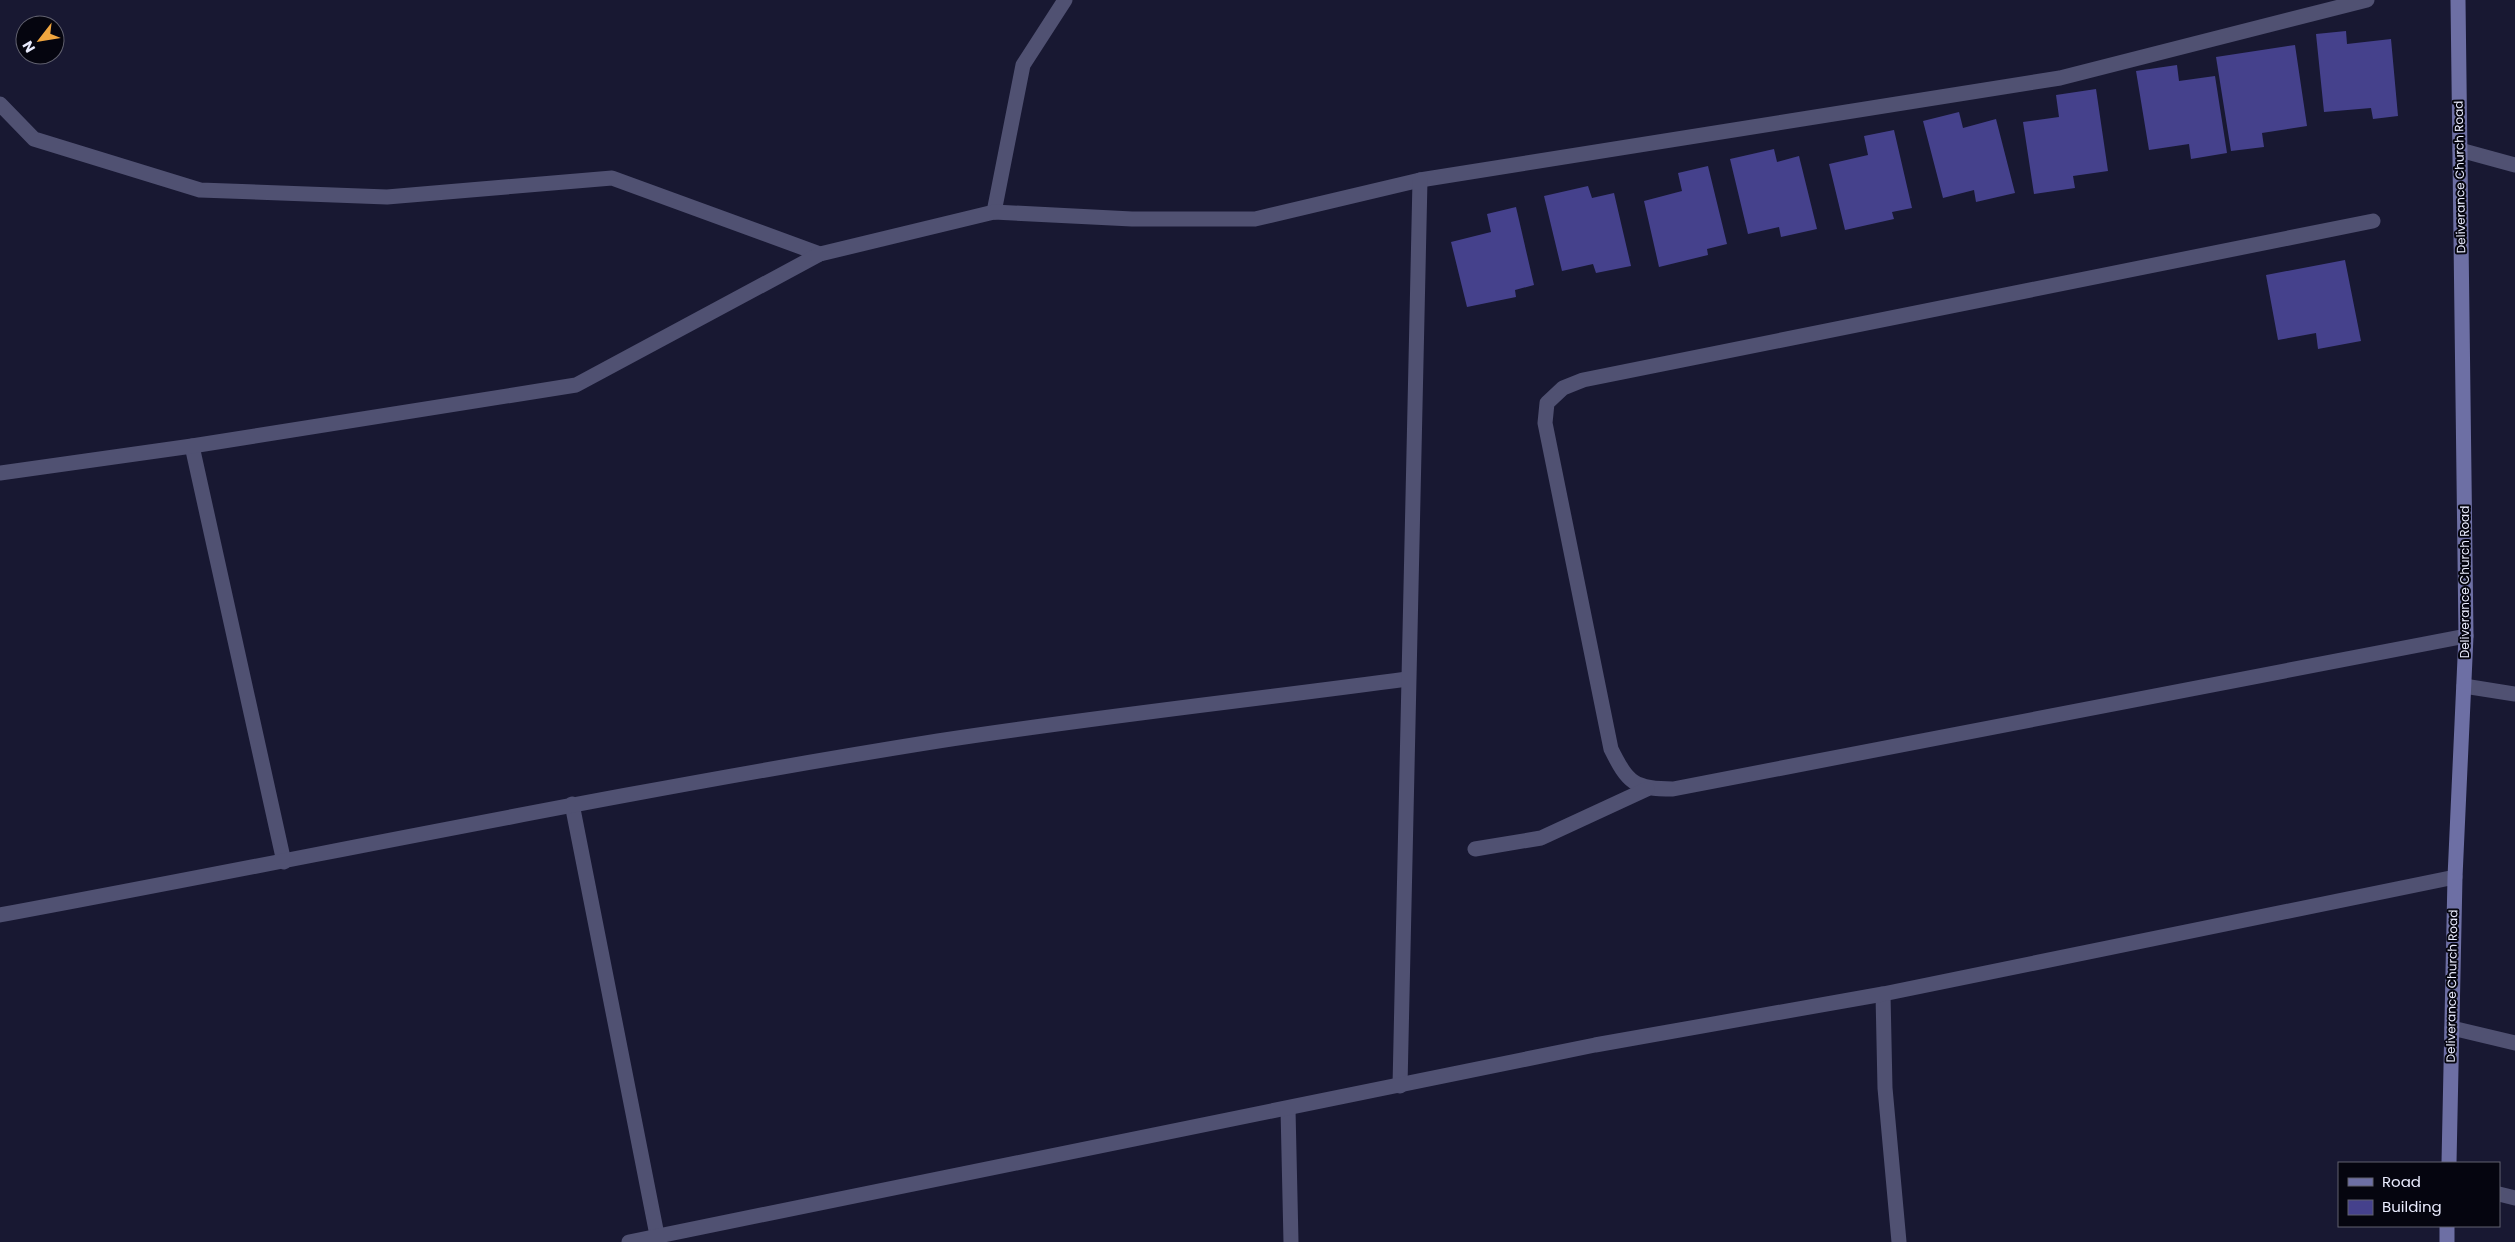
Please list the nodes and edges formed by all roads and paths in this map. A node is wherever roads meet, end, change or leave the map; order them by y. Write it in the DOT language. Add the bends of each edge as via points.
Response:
graph roads {
  1 [pos="1065,0"];
  2 [pos="2367,0"];
  3 [pos="2458,0"];
  4 [pos="0,104"];
  5 [pos="2460,150"];
  6 [pos="2515,165"];
  7 [pos="1420,180"];
  8 [pos="994,212"];
  9 [pos="2373,221"];
  10 [pos="820,254"];
  11 [pos="192,446"];
  12 [pos="0,473"];
  13 [pos="2466,636"];
  14 [pos="1407,679"];
  15 [pos="2464,686"];
  16 [pos="2515,694"];
  17 [pos="1647,789"];
  18 [pos="572,804"];
  19 [pos="1475,849"];
  20 [pos="284,862"];
  21 [pos="2455,877"];
  22 [pos="0,915"];
  23 [pos="1883,994"];
  24 [pos="2452,1028"];
  25 [pos="2515,1043"];
  26 [pos="1400,1086"];
  27 [pos="1288,1109"];
  28 [pos="2448,1162"];
  29 [pos="2500,1194"];
  30 [pos="2515,1198"];
  31 [pos="2447,1227"];
  32 [pos="657,1235"];
  33 [pos="629,1242"];
  34 [pos="1291,1242"];
  35 [pos="1899,1242"];
  36 [pos="2447,1242"];
  1 -- 8 [label="street" via="1023,65"];
  2 -- 7 [label="street" via="2060,78"];
  3 -- 5 [label="street, Deliverance Church Road"];
  4 -- 10 [label="street" via="34,139 200,190 387,198 612,178"];
  5 -- 6 [label="street"];
  5 -- 13 [label="street, Deliverance Church Road"];
  7 -- 8 [label="street" via="1255,219 1132,219"];
  7 -- 14 [label="street"];
  8 -- 10 [label="street"];
  9 -- 17 [label="street" via="1583,380 1563,388 1547,402 1544,424 1611,749 1624,775"];
  10 -- 11 [label="street" via="576,385"];
  11 -- 12 [label="street"];
  11 -- 20 [label="street"];
  13 -- 15 [label="street, Deliverance Church Road"];
  13 -- 17 [label="street" via="1673,789"];
  14 -- 18 [label="street" via="940,741"];
  14 -- 26 [label="street"];
  15 -- 16 [label="street"];
  15 -- 21 [label="street, Deliverance Church Road"];
  17 -- 19 [label="street" via="1541,838"];
  18 -- 20 [label="street"];
  18 -- 32 [label="street"];
  20 -- 22 [label="street"];
  21 -- 23 [label="street"];
  21 -- 24 [label="street, Deliverance Church Road"];
  23 -- 26 [label="street" via="1595,1045"];
  23 -- 35 [label="street" via="1885,1088"];
  24 -- 25 [label="street"];
  24 -- 28 [label="street, Deliverance Church Road"];
  26 -- 27 [label="street"];
  27 -- 32 [label="street"];
  27 -- 34 [label="street"];
  29 -- 30 [label="street"];
  31 -- 36 [label="street"];
  32 -- 33 [label="street"];
}
